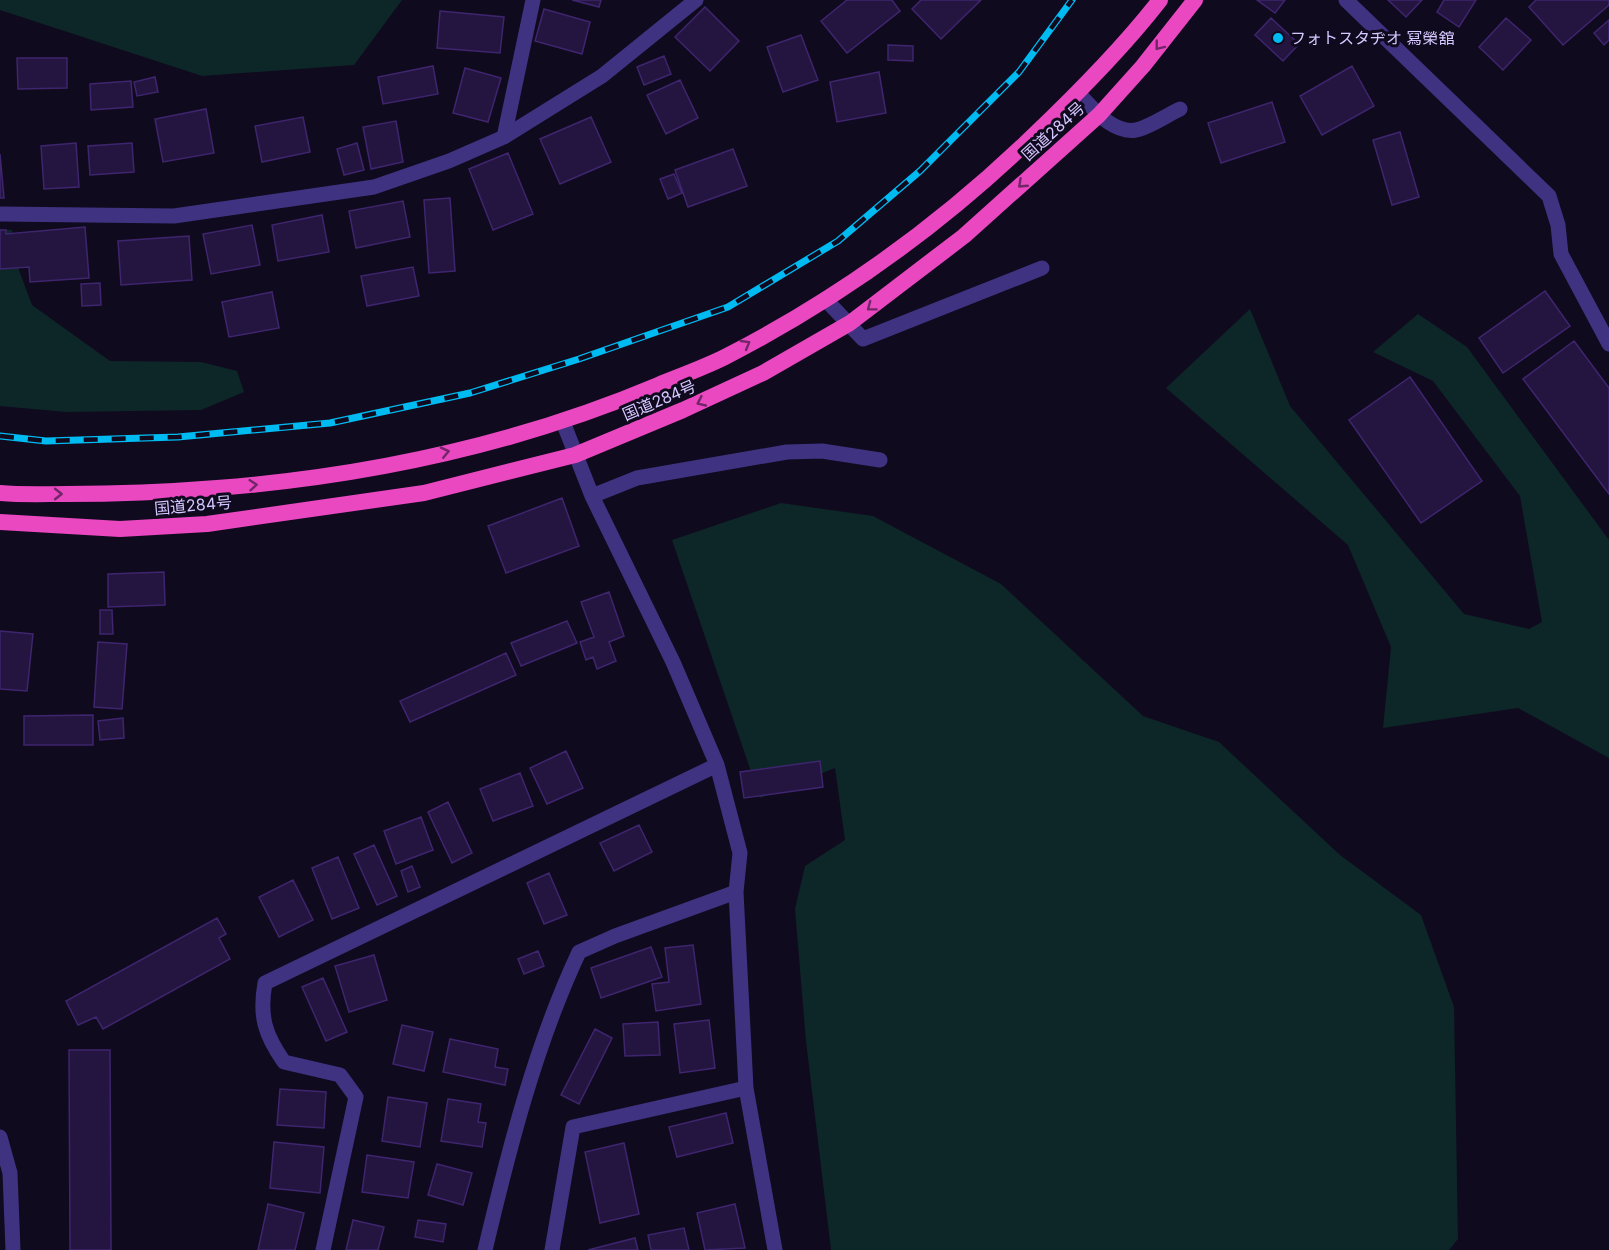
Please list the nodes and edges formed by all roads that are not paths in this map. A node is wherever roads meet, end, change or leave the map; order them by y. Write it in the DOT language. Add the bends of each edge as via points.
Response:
graph roads {
  1 [pos="533,0"];
  2 [pos="696,0"];
  3 [pos="1160,0"];
  4 [pos="1196,0"];
  5 [pos="1346,0"];
  6 [pos="1078,93"];
  7 [pos="1180,109"];
  8 [pos="1099,115"];
  9 [pos="504,137"];
  10 [pos="0,214"];
  11 [pos="1042,268"];
  12 [pos="825,299"];
  13 [pos="850,323"];
  14 [pos="1609,344"];
  15 [pos="563,422"];
  16 [pos="575,455"];
  17 [pos="880,460"];
  18 [pos="0,493"];
  19 [pos="592,496"];
  20 [pos="0,522"];
  21 [pos="717,765"];
  22 [pos="736,892"];
  23 [pos="746,1088"];
  24 [pos="0,1137"];
  25 [pos="13,1250"];
  26 [pos="323,1250"];
  27 [pos="485,1250"];
  28 [pos="552,1250"];
  29 [pos="775,1250"];
  1 -- 9 [label="street"];
  2 -- 9 [label="street" via="602,76"];
  3 -- 6 [label="highway, 国道284号"];
  4 -- 8 [label="highway, 国道284号, one-way"];
  5 -- 14 [label="street" via="1549,196 1561,254"];
  6 -- 8 [label="street"];
  6 -- 12 [label="highway, 国道284号" via="934,225"];
  7 -- 8 [label="street" via="1136,130 1114,126"];
  8 -- 13 [label="highway, 国道284号, one-way" via="964,237"];
  9 -- 10 [label="street" via="374,187 174,216"];
  11 -- 13 [label="street" via="863,339"];
  12 -- 13 [label="street"];
  15 -- 12 [label="highway, 国道284号, one-way" via="724,357"];
  13 -- 16 [label="highway, 国道284号, one-way" via="763,373"];
  15 -- 16 [label="street"];
  18 -- 15 [label="highway, 国道284号, one-way" via="123,494 272,484 358,472"];
  16 -- 19 [label="street"];
  16 -- 20 [label="highway, 国道284号" via="424,493 218,522 120,529"];
  17 -- 19 [label="street" via="822,451 787,452 637,478"];
  19 -- 21 [label="street" via="673,662"];
  21 -- 22 [label="street" via="740,853"];
  21 -- 26 [label="street" via="264,983 260,1009 271,1044 285,1062 340,1075 356,1097"];
  22 -- 23 [label="street"];
  22 -- 27 [label="street" via="579,952 511,1139"];
  23 -- 28 [label="street" via="573,1126"];
  23 -- 29 [label="street"];
  24 -- 25 [label="street" via="10,1173"];
}
